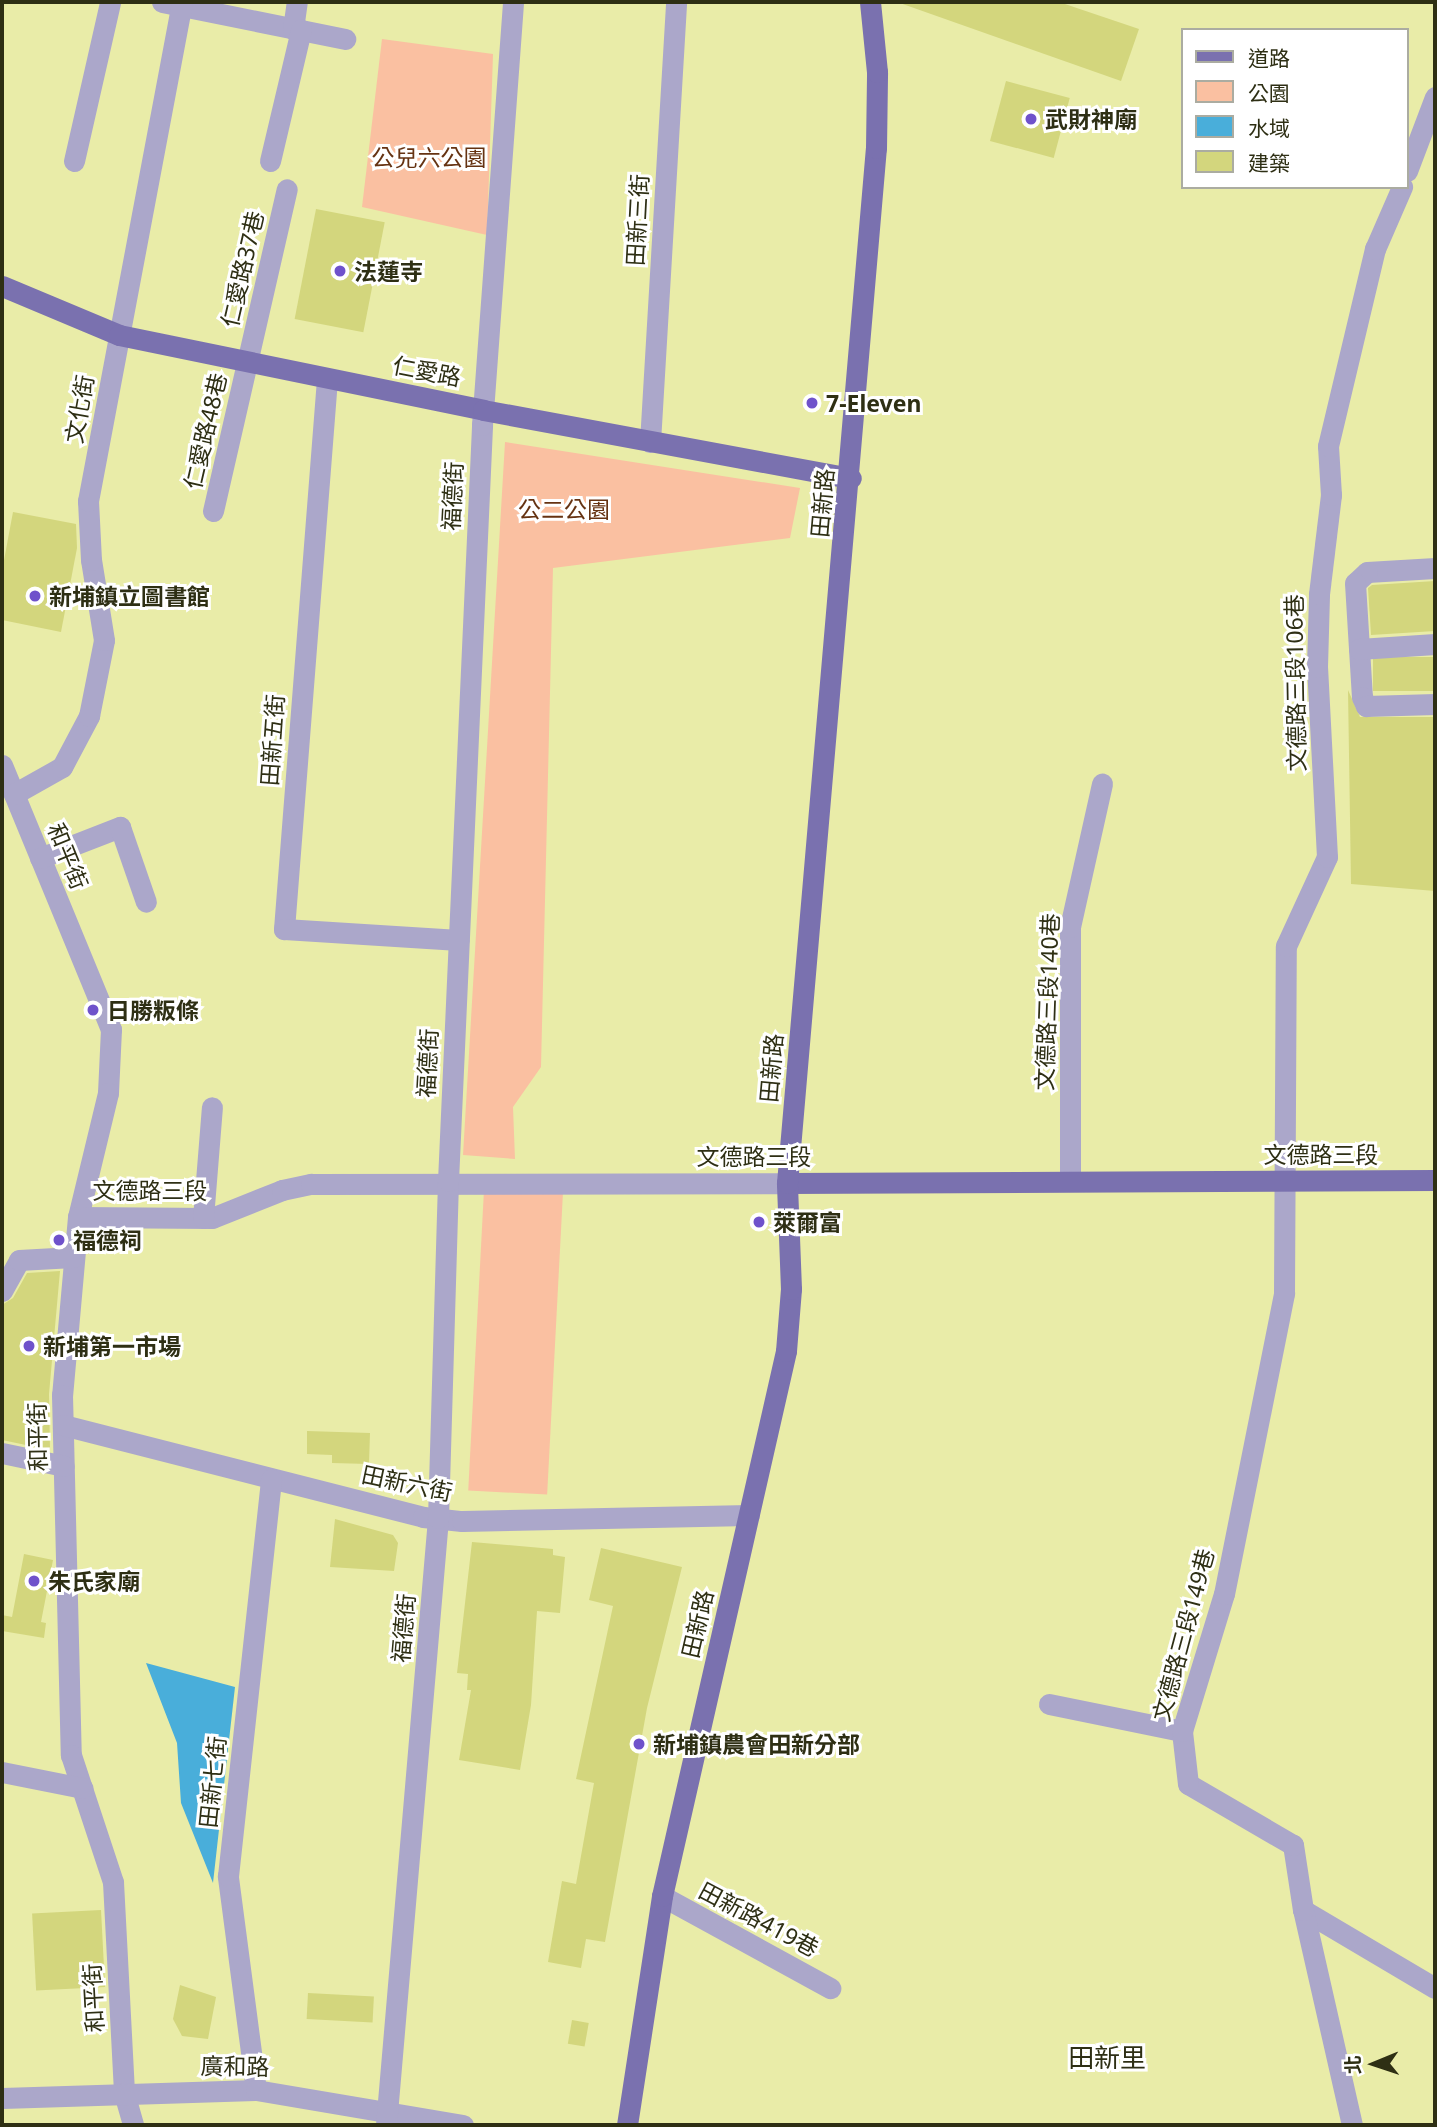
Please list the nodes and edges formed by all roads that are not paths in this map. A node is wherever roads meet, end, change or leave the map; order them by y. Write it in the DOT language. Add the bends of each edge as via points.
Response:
graph roads {
  1 [pos="110,2"];
  2 [pos="297,2"];
  3 [pos="513,2"];
  4 [pos="676,2"];
  5 [pos="870,2"];
  6 [pos="175,3"];
  7 [pos="297,29"];
  8 [pos="345,39"];
  9 [pos="1435,97"];
  10 [pos="74,161"];
  11 [pos="271,161"];
  12 [pos="1409,166"];
  13 [pos="287,189"];
  14 [pos="1401,189"];
  15 [pos="2,286"];
  16 [pos="119,335"];
  17 [pos="248,362"];
  18 [pos="327,379"];
  19 [pos="483,410"];
  20 [pos="650,442"];
  21 [pos="851,478"];
  22 [pos="212,511"];
  23 [pos="1435,568"];
  24 [pos="1435,644"];
  25 [pos="1359,649"];
  26 [pos="1435,704"];
  27 [pos="2,765"];
  28 [pos="1102,784"];
  29 [pos="14,794"];
  30 [pos="40,858"];
  31 [pos="146,902"];
  32 [pos="459,940"];
  33 [pos="212,1107"];
  34 [pos="1287,1180"];
  35 [pos="1435,1180"];
  36 [pos="448,1181"];
  37 [pos="1070,1181"];
  38 [pos="787,1183"];
  39 [pos="78,1217"];
  40 [pos="203,1218"];
  41 [pos="73,1257"];
  42 [pos="2,1292"];
  43 [pos="63,1425"];
  44 [pos="2,1453"];
  45 [pos="64,1466"];
  46 [pos="271,1479"];
  47 [pos="749,1516"];
  48 [pos="438,1518"];
  49 [pos="1049,1704"];
  50 [pos="1182,1731"];
  51 [pos="2,1772"];
  52 [pos="82,1788"];
  53 [pos="662,1896"];
  54 [pos="1303,1910"];
  55 [pos="831,1987"];
  56 [pos="1435,1988"];
  57 [pos="256,2090"];
  58 [pos="124,2093"];
  59 [pos="2,2098"];
  60 [pos="387,2119"];
  61 [pos="133,2125"];
  62 [pos="463,2125"];
  63 [pos="627,2125"];
  64 [pos="1352,2125"];
  1 -- 10 [label="street"];
  2 -- 7 [label="street"];
  3 -- 19 [label="street, 福德街"];
  4 -- 20 [label="street, 田新三街"];
  5 -- 21 [label="main road, 田新路" via="877,72 876,148"];
  6 -- 7 [label="street"];
  6 -- 16 [label="street, 文化街"];
  7 -- 8 [label="street"];
  7 -- 11 [label="street"];
  9 -- 12 [label="street"];
  13 -- 17 [label="street, 仁愛路37巷"];
  14 -- 34 [label="street, 文德路三段106巷" via="1375,248 1328,446 1331,495 1319,594 1317,667 1327,857 1286,946"];
  15 -- 16 [label="main road, 仁愛路"];
  16 -- 17 [label="main road, 仁愛路"];
  16 -- 29 [label="street, 文化街" via="88,501 91,560 104,640 89,716 62,767"];
  17 -- 18 [label="main road, 仁愛路"];
  17 -- 22 [label="street, 仁愛路48巷"];
  18 -- 19 [label="main road, 仁愛路"];
  18 -- 32 [label="street, 田新五街" via="284,929"];
  19 -- 20 [label="main road, 仁愛路"];
  19 -- 32 [label="street, 福德街"];
  20 -- 21 [label="main road, 仁愛路"];
  21 -- 38 [label="main road, 田新路"];
  23 -- 25 [label="street" via="1367,572 1355,583"];
  24 -- 25 [label="street"];
  25 -- 26 [label="street" via="1366,706"];
  27 -- 29 [label="street, 和平街"];
  28 -- 37 [label="street, 文德路三段140巷" via="1070,927"];
  29 -- 30 [label="street, 和平街"];
  30 -- 31 [label="street" via="120,827"];
  30 -- 39 [label="street, 和平街" via="111,1029 108,1093"];
  32 -- 36 [label="street, 福德街"];
  33 -- 40 [label="street"];
  34 -- 35 [label="main road, 文德路三段"];
  34 -- 37 [label="main road, 文德路三段"];
  34 -- 50 [label="street, 文德路三段149巷" via="1281,1307 1224,1594"];
  36 -- 38 [label="street, 文德路三段"];
  36 -- 40 [label="street, 文德路三段" via="311,1185"];
  36 -- 48 [label="street, 福德街"];
  37 -- 38 [label="main road, 文德路三段"];
  38 -- 47 [label="main road, 田新路" via="790,1289 786,1351"];
  39 -- 40 [label="street, 文德路三段"];
  39 -- 41 [label="street, 和平街"];
  41 -- 42 [label="street" via="19,1261"];
  41 -- 43 [label="street, 和平街"];
  43 -- 45 [label="street, 和平街"];
  43 -- 46 [label="street, 田新六街"];
  44 -- 45 [label="street"];
  45 -- 52 [label="street, 和平街" via="72,1755"];
  46 -- 48 [label="street, 田新六街"];
  46 -- 57 [label="street, 田新七街" via="228,1876"];
  47 -- 48 [label="street, 田新六街"];
  47 -- 53 [label="main road, 田新路"];
  48 -- 60 [label="street, 福德街"];
  49 -- 50 [label="street"];
  50 -- 54 [label="street, 文德路三段149巷" via="1188,1784 1293,1845"];
  51 -- 52 [label="street"];
  52 -- 58 [label="street, 和平街" via="113,1882"];
  53 -- 55 [label="street, 田新路419巷"];
  53 -- 63 [label="main road, 田新路"];
  54 -- 56 [label="street"];
  54 -- 64 [label="street, 文德路三段149巷"];
  57 -- 58 [label="street, 廣和路"];
  57 -- 60 [label="street, 廣和路"];
  58 -- 59 [label="street, 廣和路"];
  58 -- 61 [label="street, 和平街"];
  60 -- 62 [label="street, 廣和路"];
}
